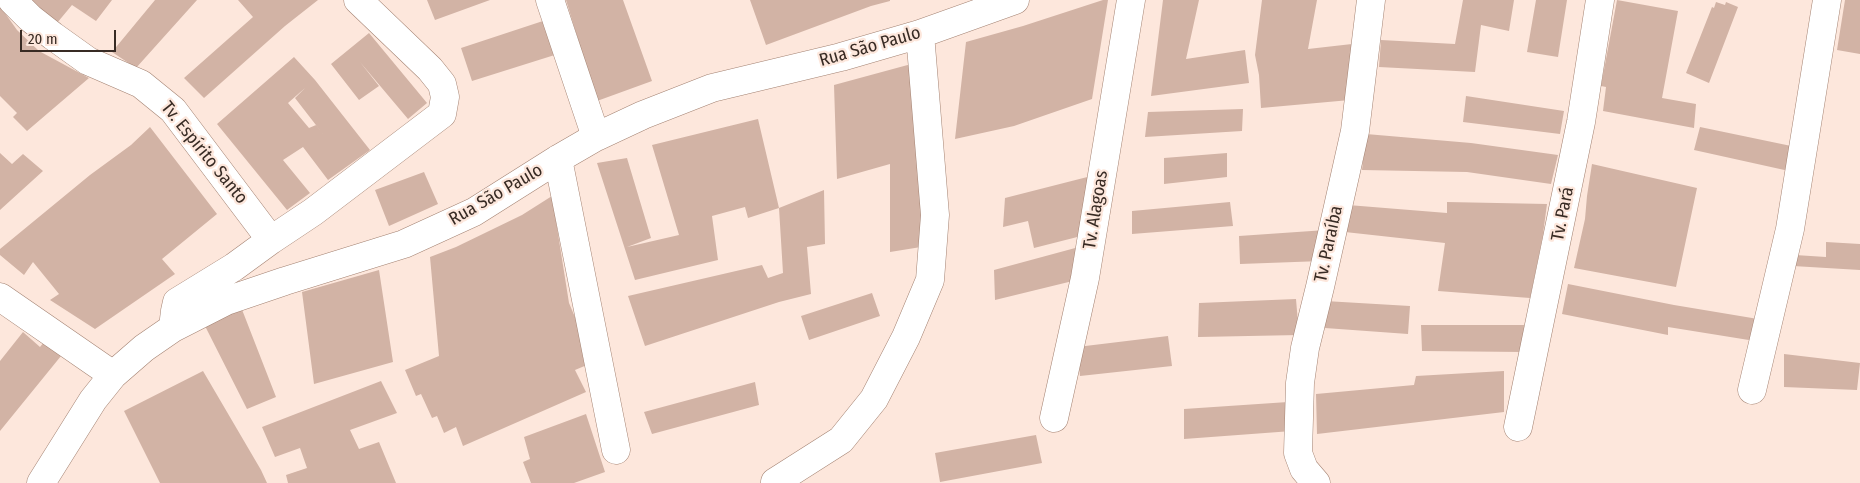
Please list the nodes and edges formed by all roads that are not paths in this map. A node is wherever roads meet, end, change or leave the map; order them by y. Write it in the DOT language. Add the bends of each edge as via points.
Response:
graph roads {
  1 [pos="12,0"];
  2 [pos="358,0"];
  3 [pos="550,0"];
  4 [pos="1015,0"];
  5 [pos="1130,0"];
  6 [pos="1371,0"];
  7 [pos="1600,0"];
  8 [pos="1827,0"];
  9 [pos="920,34"];
  10 [pos="596,137"];
  11 [pos="558,159"];
  12 [pos="271,240"];
  13 [pos="0,297"];
  14 [pos="173,328"];
  15 [pos="113,375"];
  16 [pos="1752,390"];
  17 [pos="1054,418"];
  18 [pos="1518,427"];
  19 [pos="616,450"];
  20 [pos="774,482"];
  21 [pos="41,483"];
  22 [pos="1316,483"];
  1 -- 12 [label="street, Tv. Espírito Santo" via="30,18 88,61 141,84 173,110"];
  2 -- 12 [label="street" via="442,84 446,97 442,114"];
  3 -- 10 [label="street"];
  4 -- 9 [label="street, Rua São Paulo"];
  5 -- 17 [label="street, Tv. Alagoas" via="1085,278"];
  6 -- 22 [label="street, Tv. Paraíba" via="1355,131 1305,348 1300,383 1298,453 1304,469"];
  7 -- 18 [label="street, Tv. Pará" via="1581,122"];
  8 -- 16 [label="street" via="1790,229"];
  9 -- 10 [label="street, Rua São Paulo" via="712,88"];
  9 -- 20 [label="street" via="935,215 930,280 906,337 874,399 841,440"];
  10 -- 11 [label="street, Rua São Paulo"];
  11 -- 14 [label="street, Rua São Paulo" via="474,212 404,244 226,301"];
  11 -- 19 [label="street"];
  12 -- 14 [label="street" via="178,302"];
  13 -- 15 [label="street"];
  14 -- 15 [label="street, Rua São Paulo"];
  15 -- 21 [label="street, Rua São Paulo" via="93,400"];
}
